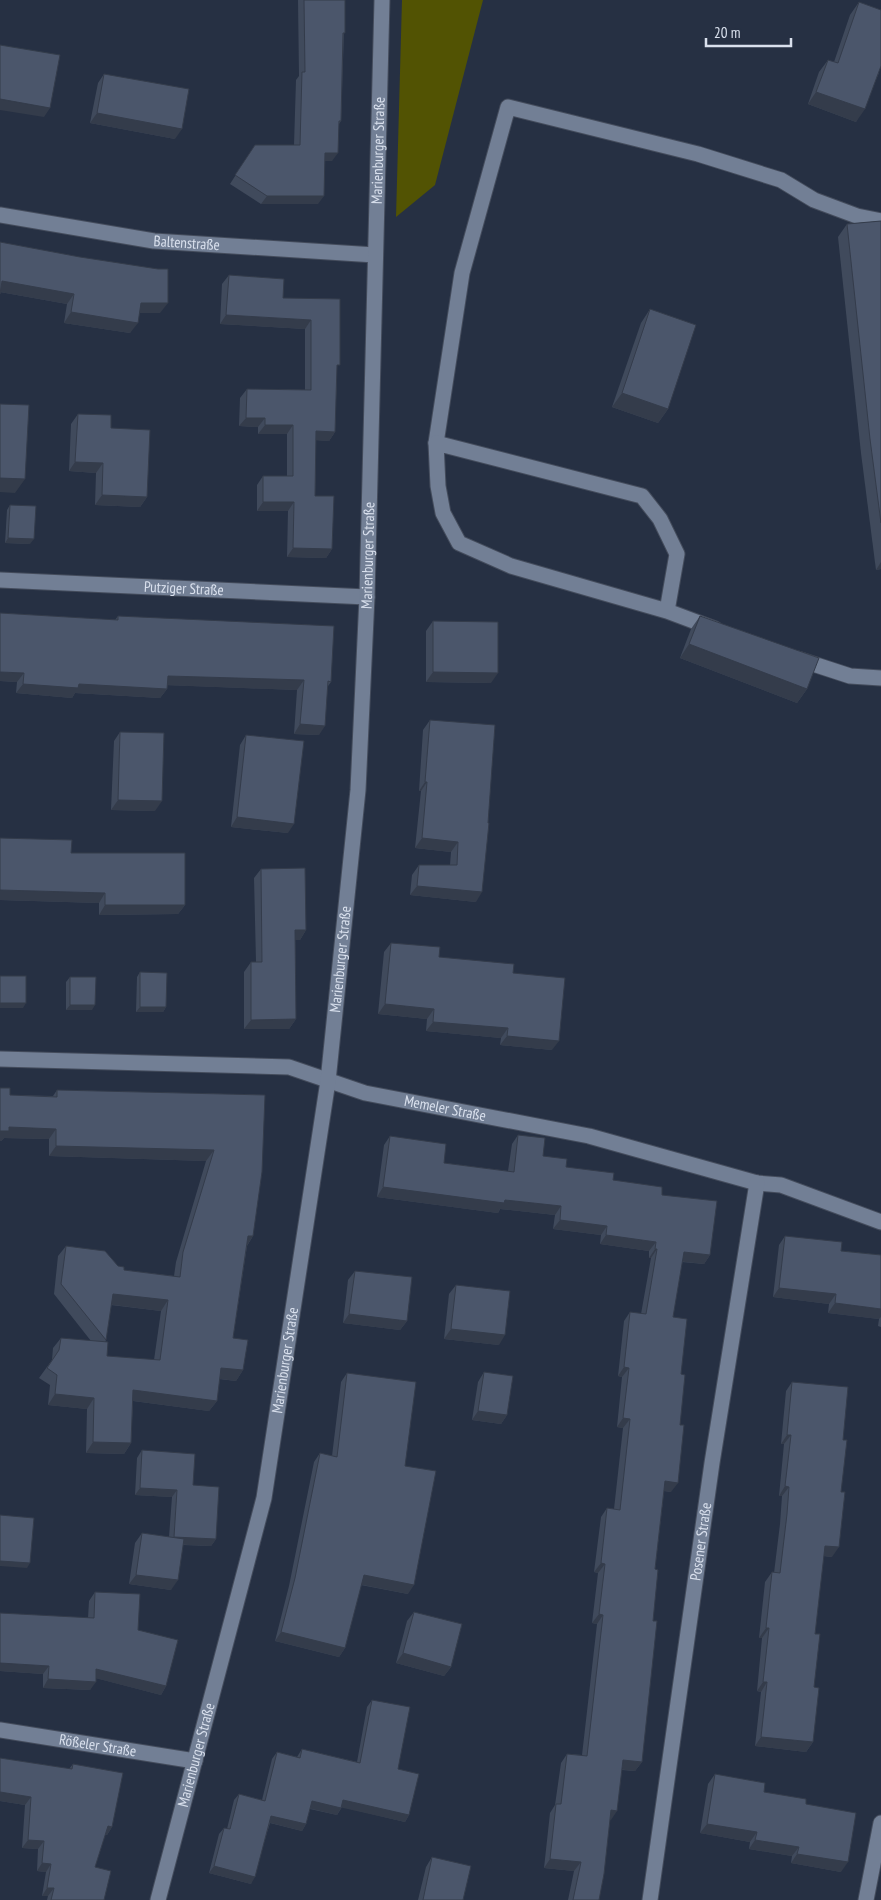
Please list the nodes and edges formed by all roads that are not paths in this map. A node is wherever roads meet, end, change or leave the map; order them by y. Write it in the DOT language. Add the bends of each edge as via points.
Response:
graph roads {
  1 [pos="382,0"];
  2 [pos="0,215"];
  3 [pos="881,221"];
  4 [pos="376,255"];
  5 [pos="436,443"];
  6 [pos="0,580"];
  7 [pos="367,597"];
  8 [pos="666,612"];
  9 [pos="730,634"];
  10 [pos="784,654"];
  11 [pos="881,678"];
  12 [pos="0,1059"];
  13 [pos="328,1081"];
  14 [pos="757,1183"];
  15 [pos="881,1222"];
  16 [pos="0,1730"];
  17 [pos="195,1761"];
  18 [pos="881,1823"];
  19 [pos="158,1900"];
  20 [pos="650,1900"];
  21 [pos="866,1900"];
  1 -- 4 [label="street, Marienburger Straße"];
  2 -- 4 [label="street, Baltenstraße" via="154,242"];
  3 -- 5 [label="street" via="814,200 780,180 698,154 508,107 462,274"];
  4 -- 7 [label="street, Marienburger Straße"];
  5 -- 8 [label="street" via="443,513 459,543 511,566"];
  5 -- 8 [label="street" via="642,496 660,519 677,554"];
  6 -- 7 [label="street, Putziger Straße"];
  7 -- 13 [label="street, Marienburger Straße" via="358,790"];
  8 -- 9 [label="street"];
  10 -- 11 [label="street" via="850,676"];
  12 -- 13 [label="street, Memeler Straße" via="289,1067"];
  13 -- 14 [label="street, Memeler Straße" via="365,1094 589,1136"];
  13 -- 17 [label="street, Marienburger Straße" via="264,1498"];
  14 -- 15 [label="street, Memeler Straße" via="781,1185"];
  14 -- 20 [label="street, Posener Straße" via="712,1463"];
  16 -- 17 [label="street, Rößeler Straße"];
  17 -- 19 [label="street, Marienburger Straße"];
  18 -- 21 [label="street"];
}
